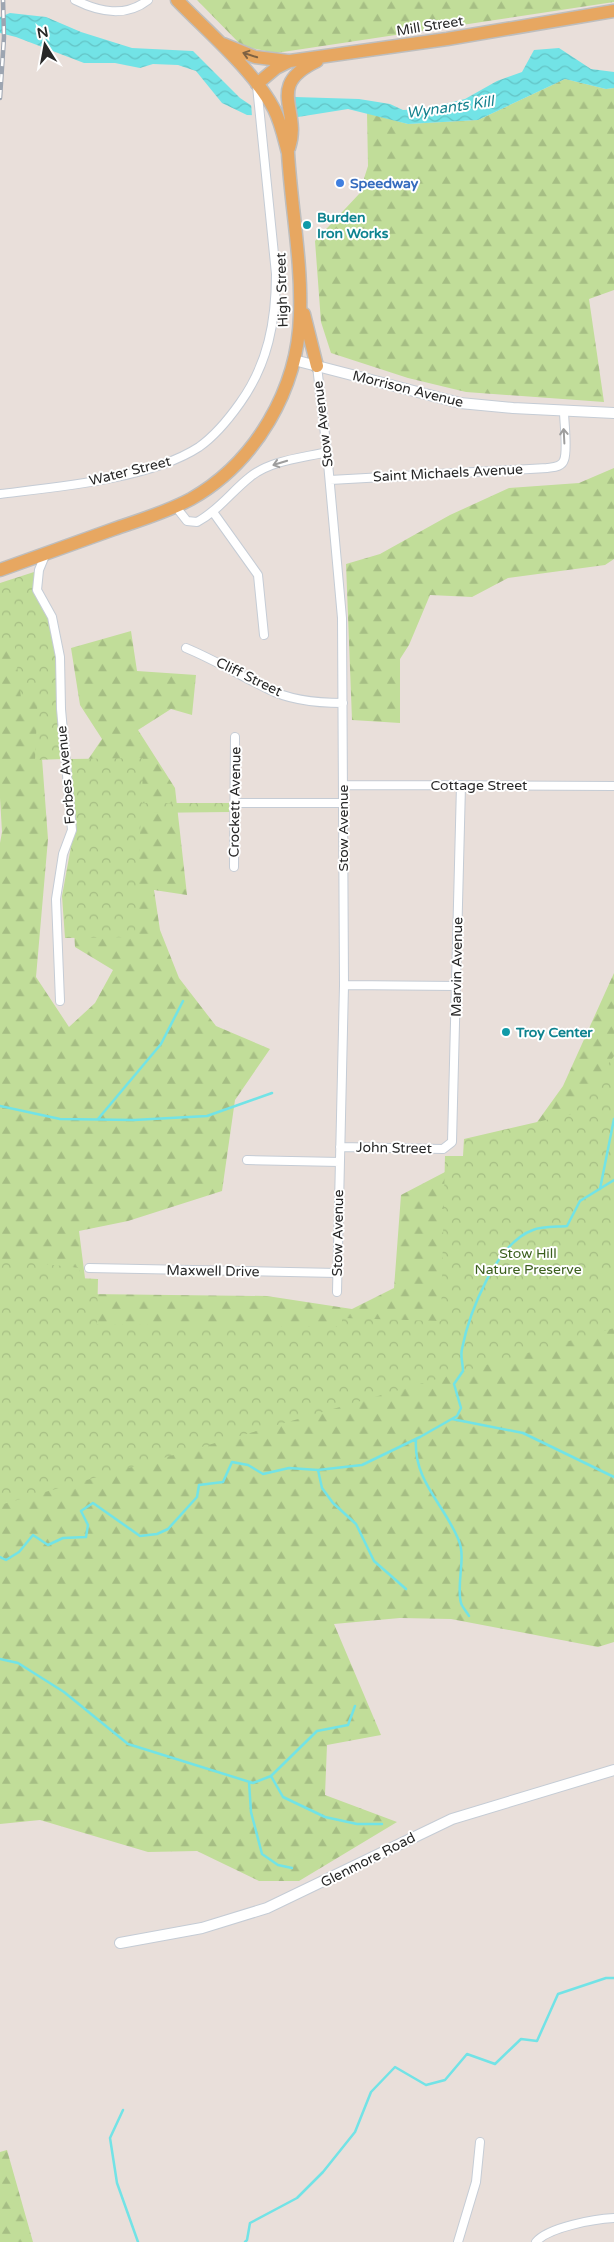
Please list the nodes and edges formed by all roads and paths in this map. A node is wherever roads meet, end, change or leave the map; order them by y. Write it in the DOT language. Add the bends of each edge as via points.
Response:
graph roads {
  1 [pos="75,0"];
  2 [pos="148,0"];
  3 [pos="177,0"];
  4 [pos="614,11"];
  5 [pos="213,38"];
  6 [pos="326,57"];
  7 [pos="290,61"];
  8 [pos="257,84"];
  9 [pos="263,101"];
  10 [pos="287,129"];
  11 [pos="300,297"];
  12 [pos="294,360"];
  13 [pos="316,366"];
  14 [pos="564,411"];
  15 [pos="614,413"];
  16 [pos="327,452"];
  17 [pos="330,480"];
  18 [pos="0,494"];
  19 [pos="176,506"];
  20 [pos="213,512"];
  21 [pos="46,554"];
  22 [pos="0,570"];
  23 [pos="264,635"];
  24 [pos="186,648"];
  25 [pos="343,703"];
  26 [pos="235,737"];
  27 [pos="343,785"];
  28 [pos="461,785"];
  29 [pos="614,786"];
  30 [pos="235,802"];
  31 [pos="343,803"];
  32 [pos="234,867"];
  33 [pos="344,985"];
  34 [pos="457,986"];
  35 [pos="60,1001"];
  36 [pos="340,1147"];
  37 [pos="447,1148"];
  38 [pos="247,1160"];
  39 [pos="340,1162"];
  40 [pos="89,1268"];
  41 [pos="337,1273"];
  42 [pos="337,1292"];
  43 [pos="614,1770"];
  44 [pos="120,1943"];
  45 [pos="480,2142"];
  46 [pos="614,2218"];
  47 [pos="458,2242"];
  48 [pos="536,2242"];
  1 -- 2 [label="street" via="96,10 110,12 140,6"];
  3 -- 5 [label="main road"];
  4 -- 6 [label="main road, Mill Street"];
  7 -- 5 [label="main road, one-way" via="255,57"];
  5 -- 8 [label="main road"];
  6 -- 7 [label="main road, Mill Street"];
  6 -- 10 [label="main road, High Street" via="309,64 296,74 289,85"];
  7 -- 8 [label="main road, Mill Street"];
  8 -- 9 [label="main road"];
  9 -- 10 [label="main road"];
  9 -- 18 [label="street, Water Street" via="264,158 276,274 275,310 258,375 230,419 199,447 168,462 71,485"];
  10 -- 11 [label="main road, High Street" via="292,140 288,153"];
  11 -- 12 [label="main road, High Street" via="300,329"];
  11 -- 13 [label="main road"];
  12 -- 13 [label="street, Morrison Avenue"];
  12 -- 19 [label="main road, High Street" via="281,398 256,442 219,480"];
  13 -- 14 [label="street, Morrison Avenue" via="460,403"];
  13 -- 16 [label="street, Stow Avenue"];
  14 -- 15 [label="street, Morrison Avenue"];
  17 -- 14 [label="street, Saint Michaels Avenue, one-way" via="560,465 564,460"];
  16 -- 17 [label="street, Stow Avenue"];
  16 -- 20 [label="street, one-way" via="280,462 258,472"];
  17 -- 25 [label="street, Stow Avenue" via="342,618"];
  19 -- 20 [label="street" via="192,523"];
  19 -- 21 [label="main road, High Street"];
  20 -- 23 [label="street" via="258,575"];
  21 -- 22 [label="main road, High Street"];
  21 -- 35 [label="street, Forbes Avenue" via="37,590 52,617 60,657 60,709 72,830 63,854 56,899"];
  24 -- 25 [label="street, Cliff Street" via="269,690 319,703"];
  25 -- 27 [label="street, Stow Avenue"];
  26 -- 30 [label="street, Crockett Avenue"];
  27 -- 28 [label="street, Cottage Street"];
  27 -- 31 [label="street, Stow Avenue"];
  28 -- 29 [label="street, Cottage Street"];
  28 -- 34 [label="street, Marvin Avenue"];
  30 -- 31 [label="street"];
  30 -- 32 [label="street, Crockett Avenue"];
  31 -- 33 [label="street, Stow Avenue"];
  33 -- 34 [label="street"];
  33 -- 36 [label="street, Stow Avenue"];
  34 -- 37 [label="street, Marvin Avenue" via="453,1138"];
  36 -- 37 [label="street, John Street"];
  36 -- 39 [label="street, Stow Avenue"];
  38 -- 39 [label="street"];
  39 -- 41 [label="street, Stow Avenue"];
  40 -- 41 [label="street, Maxwell Drive"];
  41 -- 42 [label="street, Stow Avenue"];
  43 -- 44 [label="street, Glenmore Road" via="452,1819 268,1908 202,1928"];
  45 -- 47 [label="street" via="476,2182"];
  46 -- 48 [label="street" via="555,2230"];
}
